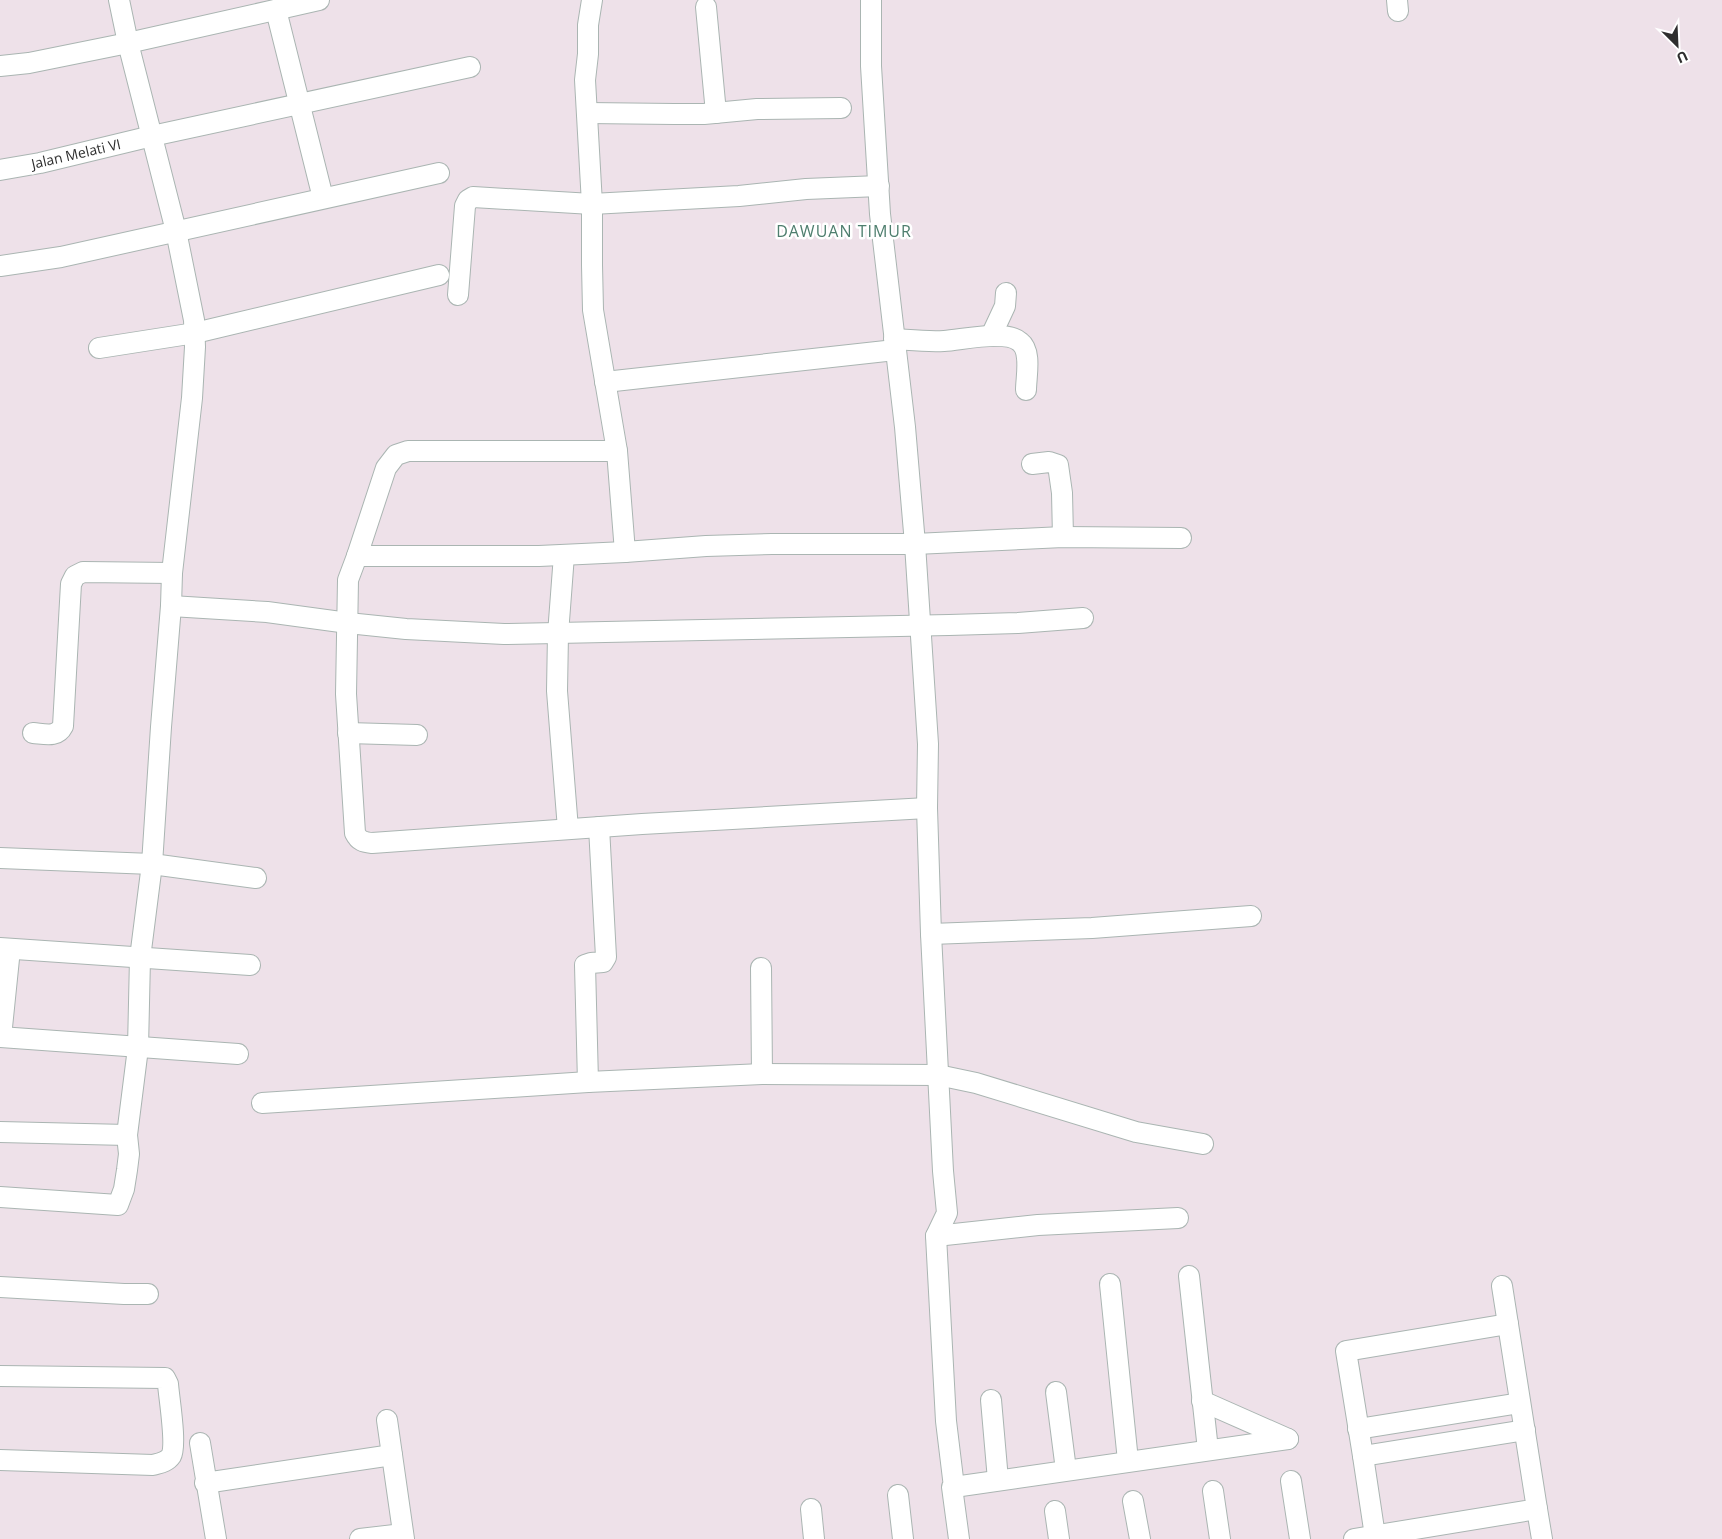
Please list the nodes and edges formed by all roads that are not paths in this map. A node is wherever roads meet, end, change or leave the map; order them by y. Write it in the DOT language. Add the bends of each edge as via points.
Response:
graph roads {
  1 [pos="119,0"];
  2 [pos="319,0"];
  3 [pos="592,0"];
  4 [pos="871,0"];
  5 [pos="706,7"];
  6 [pos="276,10"];
  7 [pos="128,43"];
  8 [pos="0,66"];
  9 [pos="470,67"];
  10 [pos="300,103"];
  11 [pos="841,108"];
  12 [pos="587,113"];
  13 [pos="716,113"];
  14 [pos="152,136"];
  15 [pos="0,170"];
  16 [pos="439,173"];
  17 [pos="879,186"];
  18 [pos="323,198"];
  19 [pos="592,204"];
  20 [pos="176,230"];
  21 [pos="0,266"];
  22 [pos="439,275"];
  23 [pos="1006,293"];
  24 [pos="458,295"];
  25 [pos="195,333"];
  26 [pos="991,336"];
  27 [pos="894,345"];
  28 [pos="99,348"];
  29 [pos="605,382"];
  30 [pos="1026,390"];
  31 [pos="617,451"];
  32 [pos="1032,464"];
  33 [pos="1064,537"];
  34 [pos="1181,538"];
  35 [pos="915,544"];
  36 [pos="624,552"];
  37 [pos="564,554"];
  38 [pos="357,556"];
  39 [pos="172,573"];
  40 [pos="171,606"];
  41 [pos="1083,618"];
  42 [pos="348,623"];
  43 [pos="920,625"];
  44 [pos="558,634"];
  45 [pos="33,733"];
  46 [pos="348,733"];
  47 [pos="418,735"];
  48 [pos="927,808"];
  49 [pos="599,827"];
  50 [pos="568,829"];
  51 [pos="0,858"];
  52 [pos="152,864"];
  53 [pos="256,878"];
  54 [pos="1251,916"];
  55 [pos="931,934"];
  56 [pos="5,948"];
  57 [pos="140,958"];
  58 [pos="250,965"];
  59 [pos="761,968"];
  60 [pos="0,1037"];
  61 [pos="138,1048"];
  62 [pos="238,1054"];
  63 [pos="762,1074"];
  64 [pos="938,1075"];
  65 [pos="588,1082"];
  66 [pos="262,1103"];
  67 [pos="0,1132"];
  68 [pos="127,1135"];
  69 [pos="1203,1144"];
  70 [pos="0,1197"];
  71 [pos="1178,1218"];
  72 [pos="936,1236"];
  73 [pos="1189,1276"];
  74 [pos="1110,1284"];
  75 [pos="1502,1286"];
  76 [pos="0,1287"];
  77 [pos="148,1294"];
  78 [pos="1508,1324"];
  79 [pos="0,1376"];
  80 [pos="1056,1392"];
  81 [pos="991,1400"];
  82 [pos="1202,1401"];
  83 [pos="1520,1402"];
  84 [pos="387,1420"];
  85 [pos="1358,1429"];
  86 [pos="1525,1430"];
  87 [pos="200,1443"];
  88 [pos="1208,1450"];
  89 [pos="392,1455"];
  90 [pos="1363,1456"];
  91 [pos="0,1460"];
  92 [pos="1128,1461"];
  93 [pos="1066,1470"];
  94 [pos="998,1480"];
  95 [pos="1291,1481"];
  96 [pos="206,1484"];
  97 [pos="954,1486"];
  98 [pos="1213,1492"];
  99 [pos="898,1495"];
  100 [pos="1133,1502"];
  101 [pos="810,1509"];
  102 [pos="1537,1509"];
  103 [pos="1055,1511"];
  104 [pos="403,1536"];
  105 [pos="1375,1536"];
  106 [pos="216,1539"];
  107 [pos="360,1539"];
  108 [pos="814,1539"];
  109 [pos="903,1539"];
  110 [pos="960,1539"];
  111 [pos="1059,1539"];
  112 [pos="1140,1539"];
  113 [pos="1220,1539"];
  114 [pos="1300,1539"];
  115 [pos="1354,1539"];
  116 [pos="1542,1539"];
  1 -- 7 [label="street"];
  2 -- 6 [label="street"];
  3 -- 12 [label="street" via="585,80"];
  4 -- 17 [label="street" via="873,119"];
  5 -- 13 [label="street"];
  6 -- 7 [label="street"];
  6 -- 10 [label="street"];
  7 -- 8 [label="street"];
  7 -- 14 [label="street"];
  9 -- 10 [label="street, Jalan Melati VI"];
  10 -- 14 [label="street, Jalan Melati VI"];
  10 -- 18 [label="street"];
  11 -- 13 [label="street"];
  12 -- 13 [label="street"];
  12 -- 19 [label="street"];
  14 -- 15 [label="street, Jalan Melati VI"];
  14 -- 20 [label="street"];
  16 -- 18 [label="street"];
  17 -- 19 [label="street"];
  17 -- 27 [label="street"];
  18 -- 20 [label="street"];
  19 -- 24 [label="street" via="478,196 468,200"];
  19 -- 29 [label="street" via="593,310"];
  20 -- 21 [label="street" via="61,257"];
  20 -- 25 [label="street"];
  22 -- 25 [label="street"];
  23 -- 26 [label="street"];
  25 -- 28 [label="street"];
  25 -- 39 [label="street" via="192,398"];
  26 -- 27 [label="street"];
  26 -- 30 [label="street" via="1012,337 1021,342 1027,354"];
  27 -- 29 [label="street"];
  27 -- 35 [label="street"];
  29 -- 31 [label="street"];
  31 -- 36 [label="street"];
  31 -- 38 [label="street" via="408,451 396,456 386,468"];
  32 -- 33 [label="street" via="1049,462 1058,465"];
  33 -- 34 [label="street"];
  33 -- 35 [label="street"];
  35 -- 36 [label="street" via="772,544"];
  35 -- 43 [label="street"];
  36 -- 37 [label="street"];
  37 -- 38 [label="street"];
  37 -- 44 [label="street"];
  38 -- 42 [label="street" via="348,580"];
  39 -- 40 [label="street"];
  39 -- 45 [label="street" via="83,572 75,576 71,584 62,726 57,734"];
  40 -- 42 [label="street" via="267,612"];
  40 -- 52 [label="street"];
  41 -- 43 [label="street"];
  42 -- 44 [label="street" via="504,634"];
  42 -- 46 [label="street"];
  43 -- 44 [label="street"];
  43 -- 48 [label="street" via="928,744"];
  44 -- 50 [label="street" via="557,691"];
  46 -- 47 [label="street"];
  46 -- 50 [label="street" via="355,832 363,842"];
  48 -- 49 [label="street"];
  48 -- 55 [label="street"];
  49 -- 50 [label="street"];
  49 -- 65 [label="street" via="606,957 603,962 585,965"];
  51 -- 52 [label="street"];
  52 -- 53 [label="street"];
  52 -- 57 [label="street"];
  54 -- 55 [label="street" via="1092,928"];
  55 -- 64 [label="street"];
  56 -- 57 [label="street"];
  56 -- 60 [label="street"];
  57 -- 58 [label="street"];
  57 -- 61 [label="street"];
  59 -- 63 [label="street"];
  60 -- 61 [label="street"];
  61 -- 62 [label="street"];
  61 -- 68 [label="street"];
  63 -- 64 [label="street"];
  63 -- 65 [label="street"];
  64 -- 69 [label="street" via="976,1083 1136,1132"];
  64 -- 72 [label="street" via="947,1213"];
  65 -- 66 [label="street"];
  67 -- 68 [label="street"];
  68 -- 70 [label="street" via="127,1170 118,1205"];
  71 -- 72 [label="street" via="1038,1225"];
  72 -- 97 [label="street" via="946,1421"];
  73 -- 82 [label="street"];
  74 -- 92 [label="street"];
  75 -- 78 [label="street"];
  76 -- 77 [label="street"];
  78 -- 83 [label="street"];
  78 -- 85 [label="street" via="1346,1351"];
  79 -- 91 [label="street" via="165,1378 173,1440 172,1454 166,1461 154,1465"];
  80 -- 93 [label="street"];
  81 -- 94 [label="street"];
  82 -- 88 [label="street"];
  82 -- 88 [label="street" via="1288,1439"];
  83 -- 85 [label="street"];
  83 -- 86 [label="street"];
  84 -- 89 [label="street"];
  85 -- 90 [label="street"];
  86 -- 90 [label="street"];
  86 -- 102 [label="street"];
  87 -- 96 [label="street"];
  88 -- 92 [label="street"];
  89 -- 96 [label="street"];
  89 -- 104 [label="street"];
  90 -- 105 [label="street"];
  92 -- 93 [label="street"];
  93 -- 94 [label="street"];
  94 -- 97 [label="street"];
  95 -- 114 [label="street"];
  96 -- 106 [label="street"];
  97 -- 110 [label="street"];
  98 -- 113 [label="street"];
  99 -- 109 [label="street"];
  100 -- 112 [label="street"];
  101 -- 108 [label="street"];
  102 -- 105 [label="street"];
  102 -- 116 [label="street"];
  103 -- 111 [label="street"];
  104 -- 107 [label="street"];
  105 -- 115 [label="street"];
}
